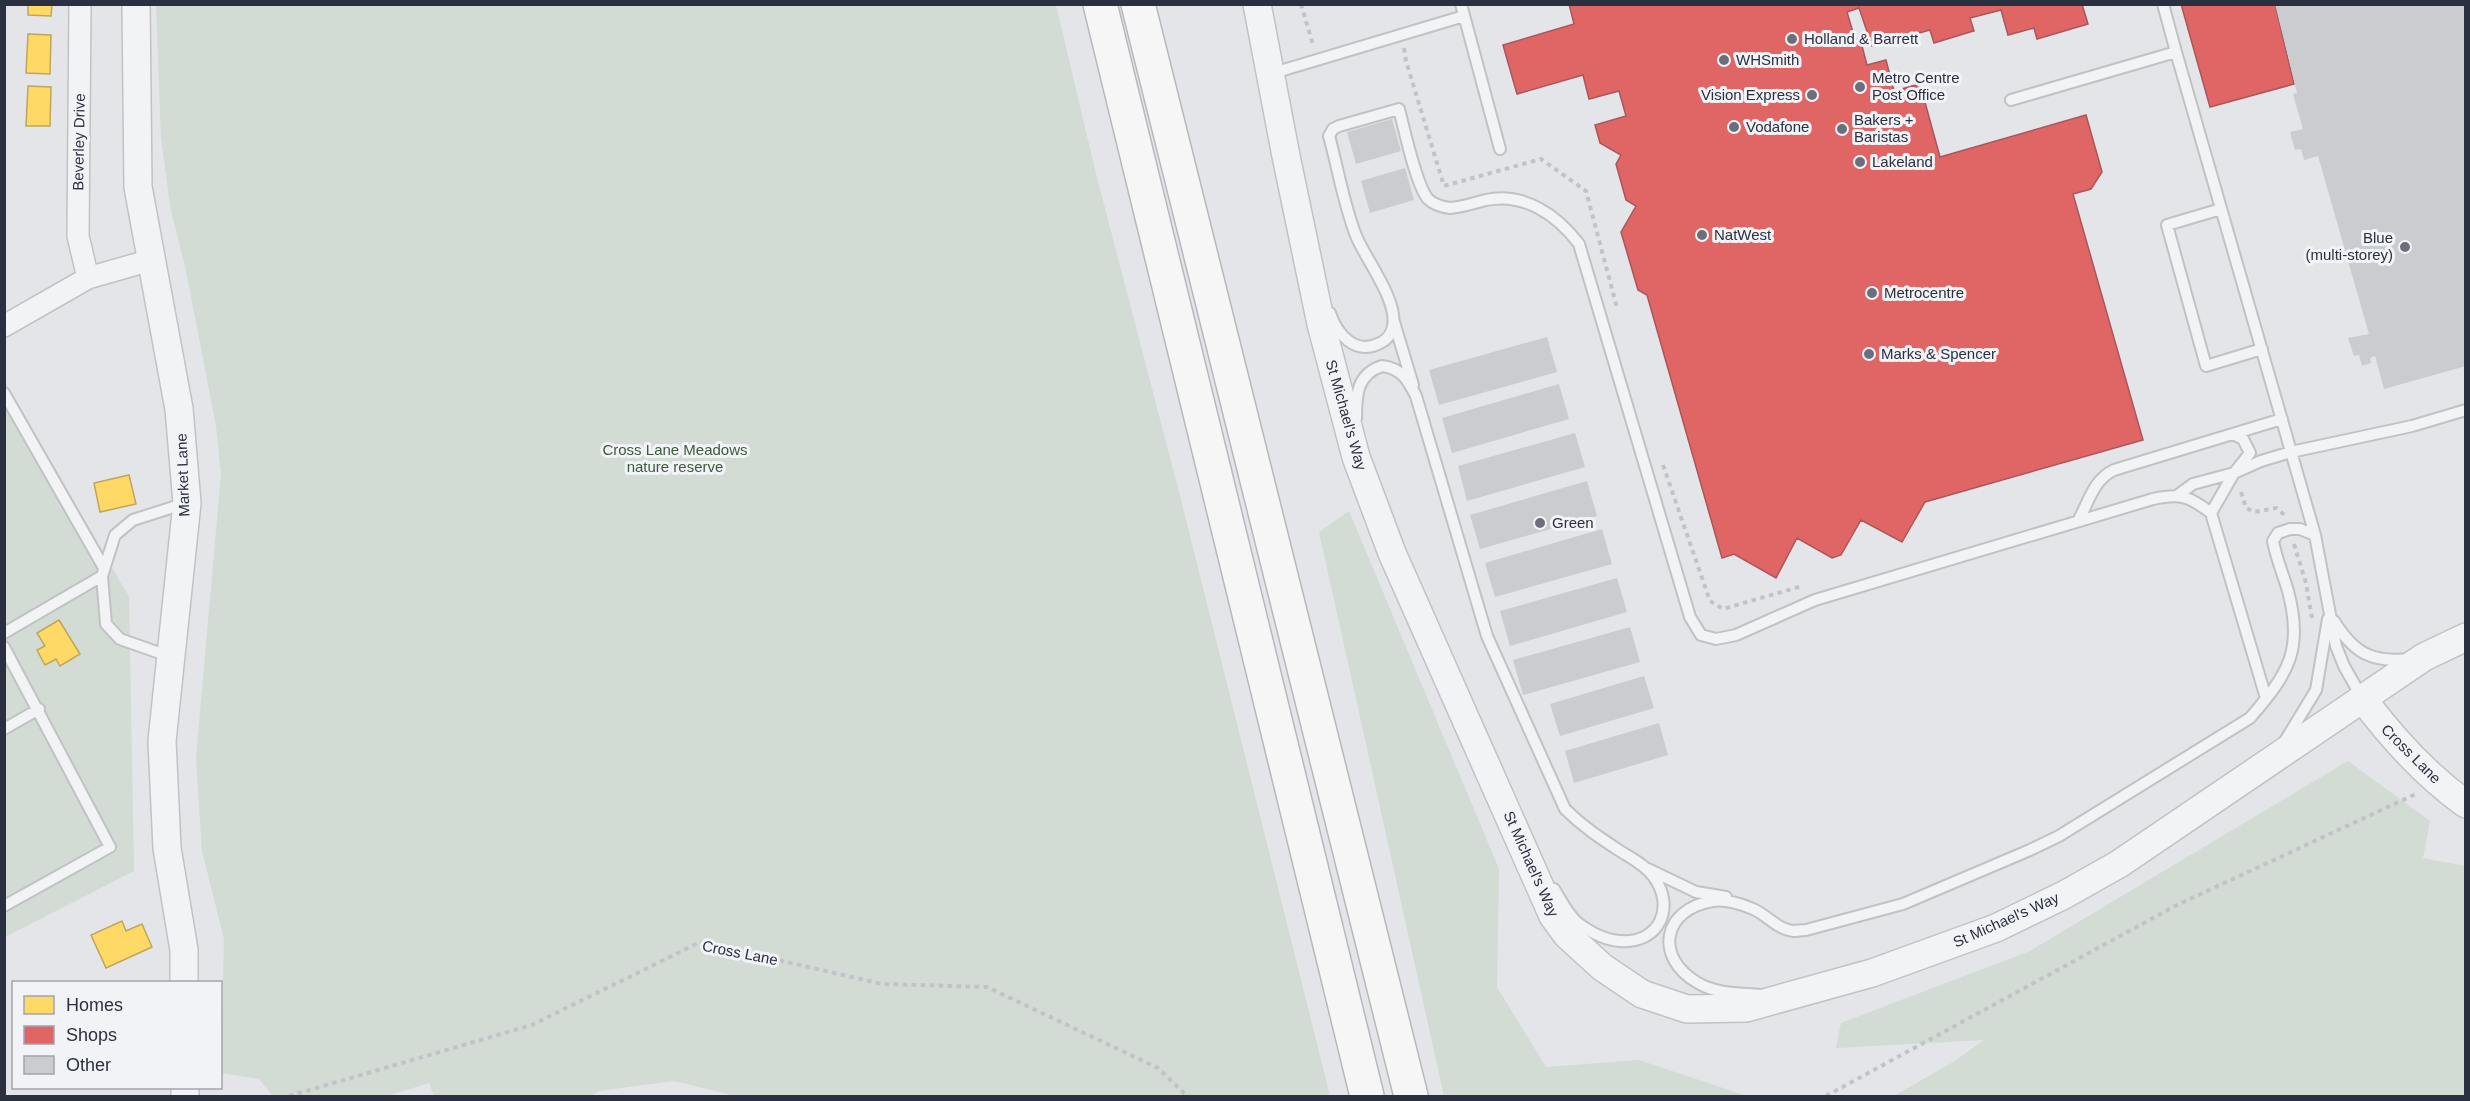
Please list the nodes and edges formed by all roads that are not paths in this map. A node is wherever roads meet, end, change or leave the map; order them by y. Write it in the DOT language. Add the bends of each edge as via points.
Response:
graph roads {
  1 [pos="80,4"];
  2 [pos="136,4"];
  3 [pos="1087,4"];
  4 [pos="1100,4"];
  5 [pos="1138,4"];
  6 [pos="1257,4"];
  7 [pos="1461,4"];
  8 [pos="2163,4"];
  9 [pos="1464,16"];
  10 [pos="2176,52"];
  11 [pos="1269,74"];
  12 [pos="1116,78"];
  13 [pos="2012,100"];
  14 [pos="1500,149"];
  15 [pos="2221,209"];
  16 [pos="1304,241"];
  17 [pos="151,260"];
  18 [pos="88,278"];
  19 [pos="1394,320"];
  20 [pos="4,326"];
  21 [pos="2262,349"];
  22 [pos="4,393"];
  23 [pos="1416,396"];
  24 [pos="2466,410"];
  25 [pos="2282,419"];
  26 [pos="2233,434"];
  27 [pos="2291,452"];
  28 [pos="1356,457"];
  29 [pos="2234,473"];
  30 [pos="2178,495"];
  31 [pos="187,502"];
  32 [pos="2211,513"];
  33 [pos="2078,521"];
  34 [pos="2316,534"];
  35 [pos="103,572"];
  36 [pos="2329,613"];
  37 [pos="4,633"];
  38 [pos="2466,637"];
  39 [pos="4,646"];
  40 [pos="172,657"];
  41 [pos="2424,657"];
  42 [pos="2266,698"];
  43 [pos="2362,698"];
  44 [pos="39,710"];
  45 [pos="4,729"];
  46 [pos="2273,760"];
  47 [pos="2466,804"];
  48 [pos="1516,831"];
  49 [pos="1642,866"];
  50 [pos="4,906"];
  51 [pos="1753,909"];
  52 [pos="184,981"];
  53 [pos="1784,998"];
  54 [pos="1368,1096"];
  55 [pos="1411,1096"];
  1 -- 18 [label="street, Beverley Drive" via="78,236"];
  2 -- 17 [label="street, Market Lane" via="138,187"];
  3 -- 12 [label="highway"];
  4 -- 12 [label="highway"];
  5 -- 55 [label="highway"];
  6 -- 11 [label="street, St Michael's Way"];
  7 -- 9 [label="lane"];
  8 -- 10 [label="lane"];
  9 -- 11 [label="lane"];
  9 -- 14 [label="lane"];
  10 -- 13 [label="lane"];
  10 -- 15 [label="lane"];
  11 -- 16 [label="street, St Michael's Way"];
  12 -- 54 [label="highway"];
  15 -- 21 [label="lane"];
  15 -- 21 [label="lane" via="2167,225 2206,366"];
  16 -- 19 [label="lane" via="1333,322 1351,344 1371,347 1389,336"];
  16 -- 28 [label="street, St Michael's Way"];
  17 -- 18 [label="street"];
  17 -- 31 [label="street, Market Lane" via="179,409"];
  18 -- 20 [label="street"];
  19 -- 23 [label="lane"];
  19 -- 33 [label="lane" via="1356,237 1329,136 1339,126 1399,109 1429,199 1450,208 1497,198 1523,201 1549,213 1579,244 1690,617 1696,630 1708,638 1736,635 1815,600"];
  21 -- 25 [label="lane"];
  22 -- 35 [label="lane"];
  23 -- 28 [label="lane" via="1399,370 1382,366 1365,376 1357,388"];
  23 -- 49 [label="lane" via="1487,636 1565,810 1583,827"];
  24 -- 27 [label="lane"];
  25 -- 26 [label="lane"];
  25 -- 27 [label="lane"];
  26 -- 29 [label="lane" via="2243,439 2250,453"];
  26 -- 33 [label="lane" via="2103,475"];
  27 -- 29 [label="lane"];
  27 -- 34 [label="lane"];
  28 -- 48 [label="street, St Michael's Way" via="1392,554"];
  29 -- 30 [label="lane" via="2193,484"];
  29 -- 32 [label="lane"];
  30 -- 32 [label="lane" via="2194,500"];
  30 -- 33 [label="lane"];
  31 -- 35 [label="lane" via="134,520 115,535"];
  31 -- 40 [label="street, Market Lane"];
  32 -- 42 [label="lane"];
  34 -- 36 [label="lane"];
  34 -- 42 [label="lane" via="2290,529 2278,533 2273,541 2292,609 2294,644 2289,664"];
  35 -- 37 [label="lane"];
  35 -- 40 [label="lane" via="106,624 120,639"];
  36 -- 41 [label="lane" via="2359,652 2376,659"];
  36 -- 43 [label="lane" via="2336,646"];
  36 -- 46 [label="lane" via="2316,690"];
  38 -- 41 [label="street, St Michael's Way"];
  39 -- 44 [label="lane"];
  40 -- 52 [label="street, Market Lane" via="162,753 167,848 184,950"];
  41 -- 43 [label="street, St Michael's Way"];
  42 -- 51 [label="lane" via="2250,718 2060,836 1951,885 1903,904 1806,930 1792,931 1779,926"];
  43 -- 46 [label="street, St Michael's Way"];
  43 -- 47 [label="street, Cross Lane" via="2389,735"];
  44 -- 45 [label="lane"];
  44 -- 50 [label="lane" via="110,847"];
  46 -- 53 [label="street, St Michael's Way" via="2119,864 2035,909 1872,973"];
  48 -- 49 [label="lane" via="1576,921 1608,939 1645,937 1655,930 1662,917 1663,895 1652,874"];
  48 -- 53 [label="street, St Michael's Way" via="1543,896 1566,935 1602,967 1642,994 1687,1009 1746,1008"];
  49 -- 51 [label="lane" via="1696,892 1738,900"];
  51 -- 53 [label="lane" via="1716,900 1689,909 1674,924 1668,945 1679,967 1700,985"];
}
